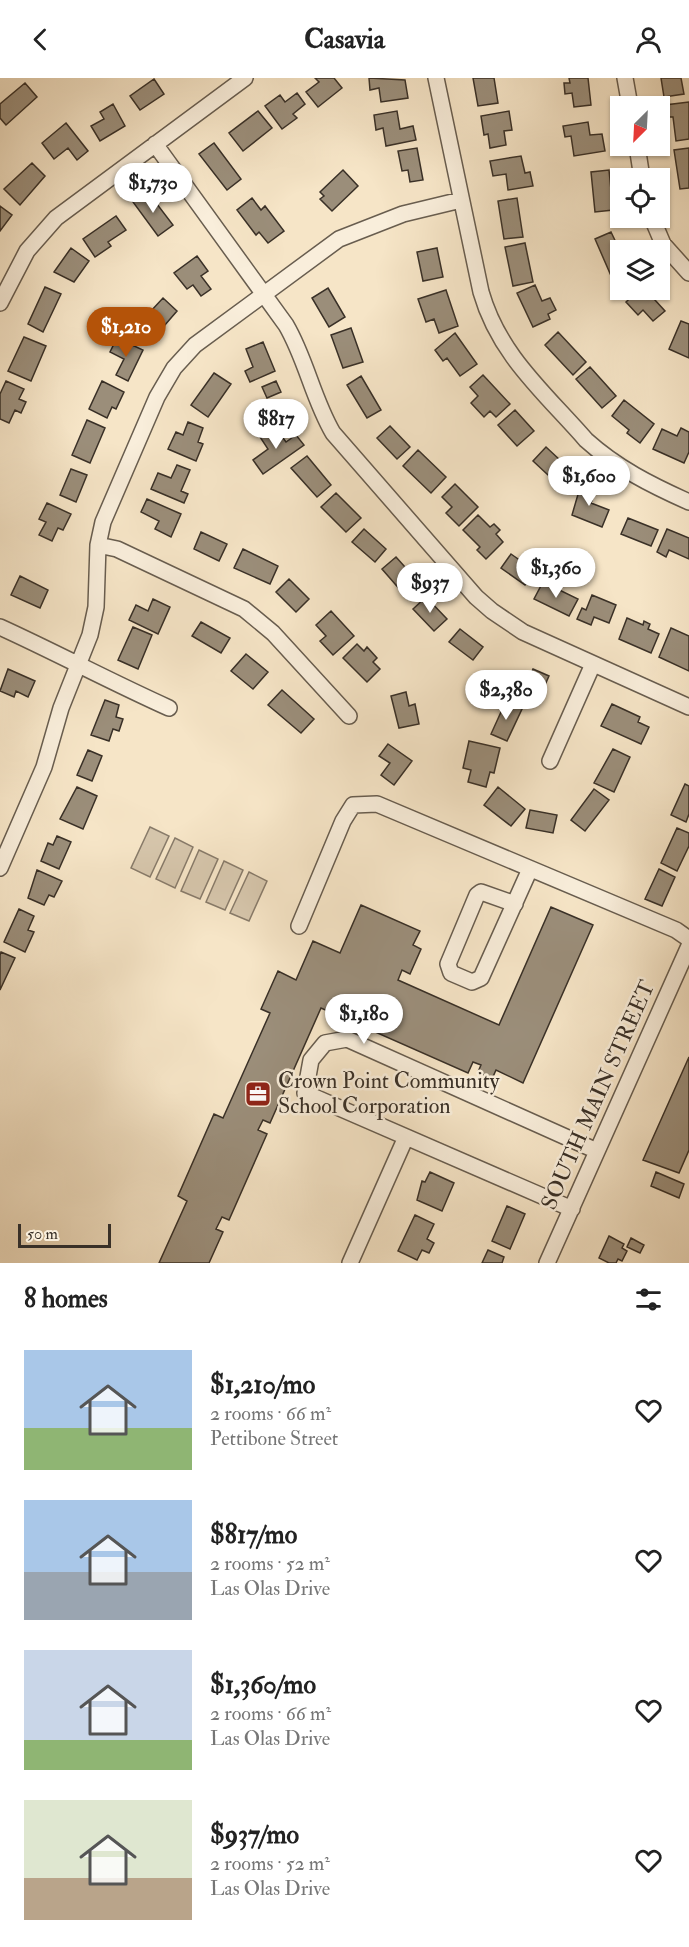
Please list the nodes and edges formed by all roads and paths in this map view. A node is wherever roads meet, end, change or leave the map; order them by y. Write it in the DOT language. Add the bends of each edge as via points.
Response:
graph roads {
  1 [pos="245,78"];
  2 [pos="436,78"];
  3 [pos="625,78"];
  4 [pos="628,96"];
  5 [pos="155,144"];
  6 [pos="461,200"];
  7 [pos="656,228"];
  8 [pos="689,273"];
  9 [pos="264,295"];
  10 [pos="0,303"];
  11 [pos="689,502"];
  12 [pos="98,544"];
  13 [pos="0,627"];
  14 [pos="79,662"];
  15 [pos="593,664"];
  16 [pos="689,707"];
  17 [pos="169,708"];
  18 [pos="350,716"];
  19 [pos="550,761"];
  20 [pos="7,835"];
  21 [pos="0,868"];
  22 [pos="530,869"];
  23 [pos="514,904"];
  24 [pos="299,926"];
  25 [pos="689,939"];
  26 [pos="689,946"];
  27 [pos="406,1137"];
  28 [pos="597,1151"];
  29 [pos="572,1209"];
  30 [pos="350,1263"];
  31 [pos="547,1263"];
  1 -- 5 [label="street"];
  2 -- 6 [label="street"];
  3 -- 4 [label="street"];
  5 -- 9 [label="street"];
  5 -- 10 [label="street" via="72,204 41,233 27,250"];
  6 -- 9 [label="street" via="403,214 339,239"];
  6 -- 11 [label="street" via="481,292 501,343 601,454 639,479"];
  7 -- 8 [label="street" via="663,244"];
  9 -- 12 [label="street" via="195,345 174,368 157,397 107,511"];
  9 -- 15 [label="street" via="294,339 333,433 460,579 505,621"];
  12 -- 14 [label="street" via="94,622"];
  12 -- 18 [label="street" via="117,549 244,609 273,633"];
  13 -- 14 [label="street"];
  14 -- 17 [label="street" via="93,674"];
  14 -- 20 [label="street" via="44,767"];
  15 -- 16 [label="street"];
  15 -- 19 [label="street"];
  20 -- 21 [label="street"];
  22 -- 23 [label="street"];
  22 -- 24 [label="street" via="377,804 353,806 343,820"];
  22 -- 25 [label="street"];
  23 -- 23 [label="street" via="482,978 472,982 452,973 448,964 477,896 487,892"];
  26 -- 28 [label="street, SOUTH MAIN STREET"];
  27 -- 28 [label="street" via="305,1093 311,1060 325,1043 347,1039"];
  27 -- 29 [label="street"];
  27 -- 30 [label="street"];
  28 -- 29 [label="street, SOUTH MAIN STREET"];
  29 -- 31 [label="street, SOUTH MAIN STREET"];
}
